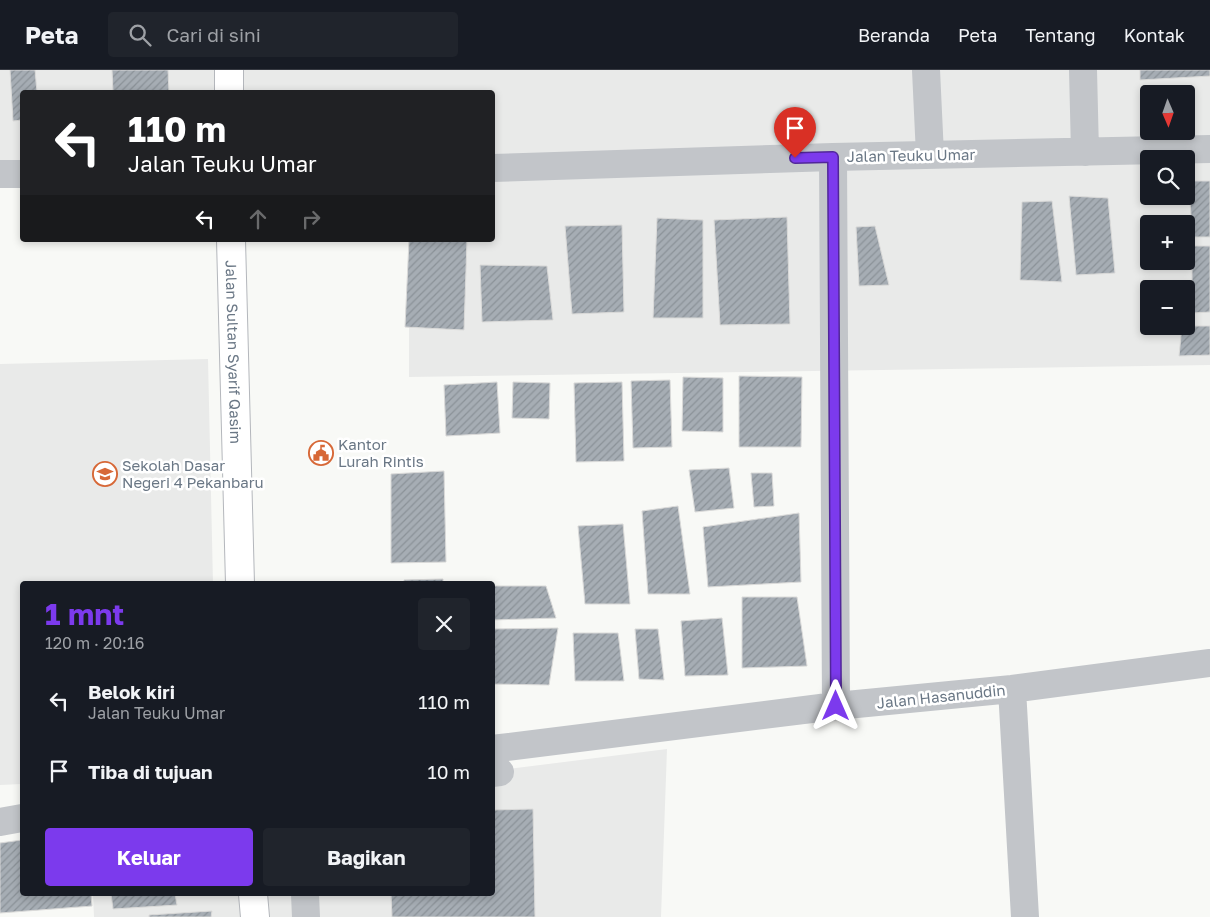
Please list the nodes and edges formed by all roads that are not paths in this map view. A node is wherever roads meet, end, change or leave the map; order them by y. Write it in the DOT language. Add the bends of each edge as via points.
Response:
graph roads {
  1 [pos="229,70"];
  2 [pos="926,70"];
  3 [pos="1083,70"];
  4 [pos="229,90"];
  5 [pos="1210,149"];
  6 [pos="1085,152"];
  7 [pos="930,155"];
  8 [pos="833,157"];
  9 [pos="495,168"];
  10 [pos="0,174"];
  11 [pos="20,174"];
  12 [pos="231,242"];
  13 [pos="240,581"];
  14 [pos="1210,663"];
  15 [pos="1012,688"];
  16 [pos="836,706"];
  17 [pos="495,765"];
  18 [pos="20,818"];
  19 [pos="0,822"];
  20 [pos="253,896"];
  21 [pos="305,896"];
  22 [pos="254,917"];
  23 [pos="306,917"];
  24 [pos="1025,917"];
  1 -- 4 [label="main road"];
  2 -- 7 [label="street"];
  3 -- 6 [label="street"];
  5 -- 6 [label="street, Jalan Teuku Umar"];
  6 -- 7 [label="street, Jalan Teuku Umar"];
  7 -- 8 [label="street, Jalan Teuku Umar"];
  8 -- 9 [label="street, Jalan Teuku Umar"];
  8 -- 16 [label="street"];
  10 -- 11 [label="street"];
  12 -- 13 [label="main road, Jalan Sultan Syarif Qasim"];
  14 -- 15 [label="street, Jalan Hasanuddin"];
  15 -- 16 [label="street, Jalan Hasanuddin"];
  15 -- 24 [label="street"];
  16 -- 17 [label="street, Jalan Hasanuddin"];
  18 -- 19 [label="street"];
  20 -- 22 [label="main road"];
  21 -- 23 [label="street"];
}
